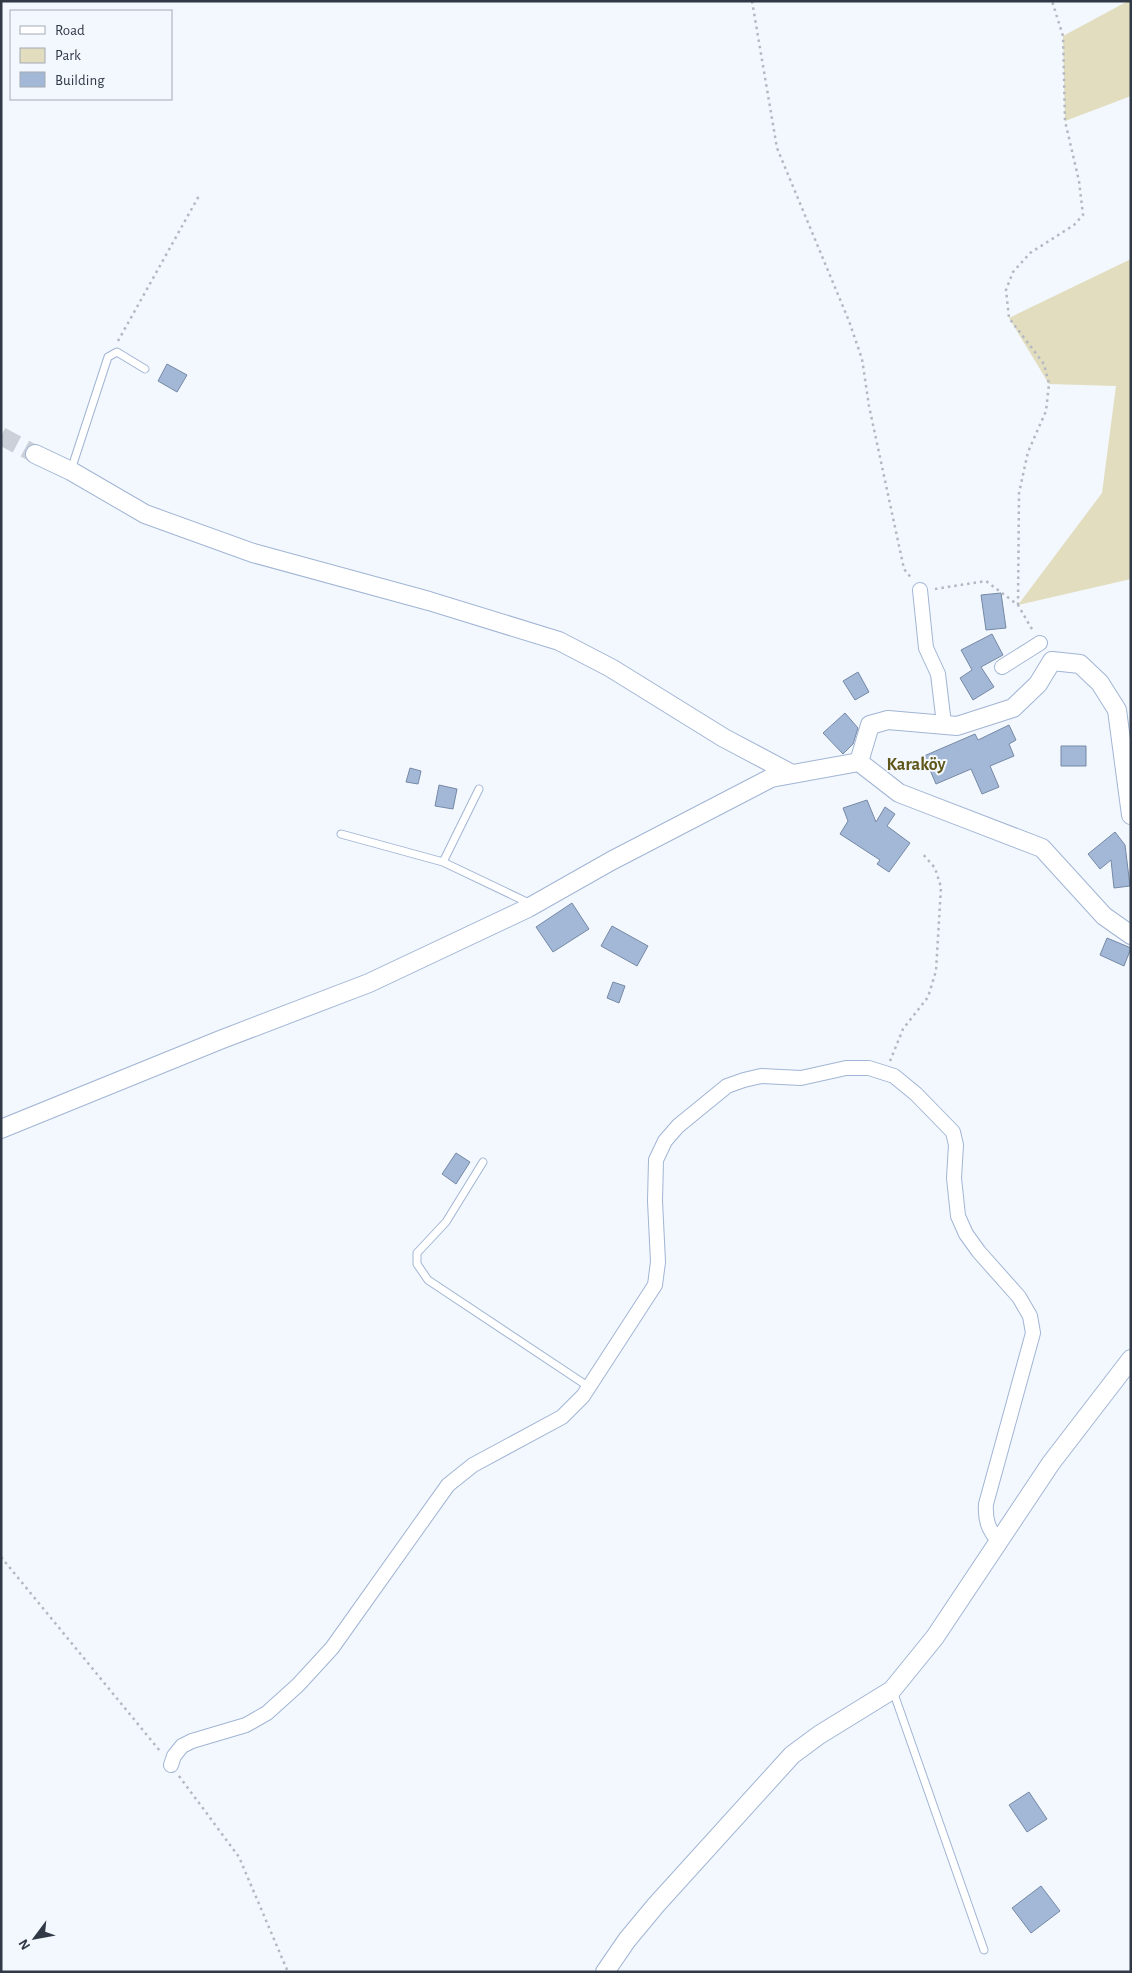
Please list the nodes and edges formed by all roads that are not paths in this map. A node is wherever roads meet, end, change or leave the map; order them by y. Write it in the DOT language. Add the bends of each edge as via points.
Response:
graph roads {
  1 [pos="145,369"];
  2 [pos="35,454"];
  3 [pos="71,471"];
  4 [pos="920,590"];
  5 [pos="1040,643"];
  6 [pos="1002,667"];
  7 [pos="944,724"];
  8 [pos="859,762"];
  9 [pos="792,774"];
  10 [pos="480,789"];
  11 [pos="1131,815"];
  12 [pos="342,834"];
  13 [pos="443,862"];
  14 [pos="533,905"];
  15 [pos="1131,935"];
  16 [pos="1,1129"];
  17 [pos="483,1162"];
  18 [pos="1131,1359"];
  19 [pos="589,1387"];
  20 [pos="999,1542"];
  21 [pos="892,1690"];
  22 [pos="171,1765"];
  23 [pos="984,1950"];
  24 [pos="605,1972"];
  1 -- 3 [label="lane" via="117,352 108,357"];
  2 -- 3 [label="street"];
  3 -- 9 [label="street" via="145,514 253,554 428,601 559,641"];
  4 -- 7 [label="street" via="926,648 938,674"];
  5 -- 6 [label="street"];
  7 -- 8 [label="street" via="888,720 870,725"];
  7 -- 11 [label="street" via="957,726 1013,708 1038,684 1052,661 1080,664 1100,683 1117,710"];
  8 -- 9 [label="street"];
  8 -- 15 [label="street" via="899,793 1042,848 1104,916"];
  9 -- 14 [label="street" via="771,778 738,794"];
  10 -- 13 [label="lane"];
  12 -- 13 [label="lane"];
  13 -- 14 [label="lane"];
  14 -- 16 [label="street" via="369,983"];
  17 -- 19 [label="lane" via="446,1222 417,1253 418,1264 428,1280"];
  18 -- 20 [label="street" via="1051,1463"];
  19 -- 20 [label="street" via="655,1285 658,1262 656,1160 665,1141 678,1126 728,1086 744,1080 761,1076 801,1078 846,1068 869,1068 891,1075 916,1094 953,1132 958,1216 978,1252 1019,1298 1030,1316 1033,1333 986,1504 985,1518"];
  19 -- 22 [label="street" via="562,1417 473,1465 448,1486 332,1648 298,1685 267,1713 246,1724 182,1746"];
  20 -- 21 [label="street" via="935,1637"];
  21 -- 23 [label="lane"];
  21 -- 24 [label="street" via="792,1755 656,1905"];
}
